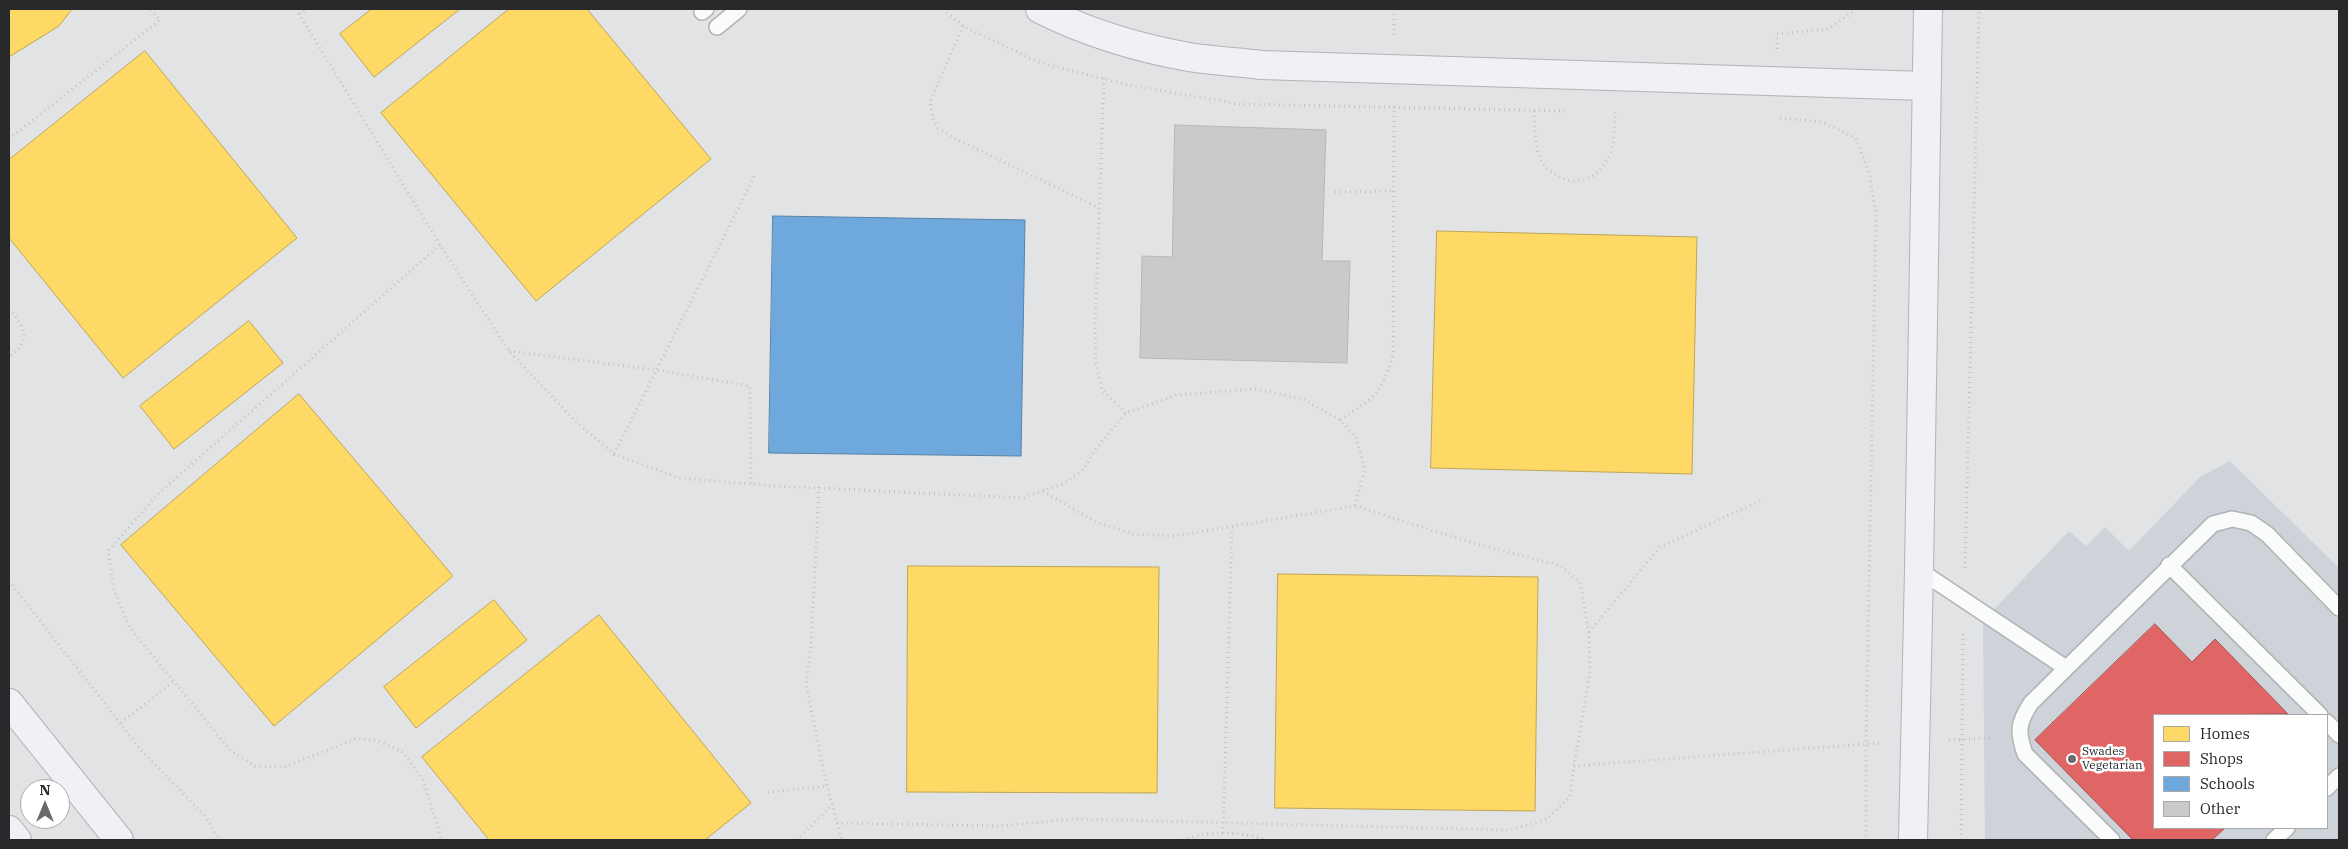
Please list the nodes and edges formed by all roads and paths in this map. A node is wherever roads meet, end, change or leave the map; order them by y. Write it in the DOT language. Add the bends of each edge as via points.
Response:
graph roads {
  1 [pos="150,9"];
  2 [pos="296,9"];
  3 [pos="308,9"];
  4 [pos="739,9"];
  5 [pos="943,9"];
  6 [pos="1040,9"];
  7 [pos="1394,9"];
  8 [pos="1928,9"];
  9 [pos="1978,9"];
  10 [pos="299,14"];
  11 [pos="963,26"];
  12 [pos="717,27"];
  13 [pos="1394,68"];
  14 [pos="1104,78"];
  15 [pos="1926,86"];
  16 [pos="1394,107"];
  17 [pos="1534,110"];
  18 [pos="1570,111"];
  19 [pos="1606,112"];
  20 [pos="1615,112"];
  21 [pos="1625,113"];
  22 [pos="1776,118"];
  23 [pos="9,139"];
  24 [pos="755,175"];
  25 [pos="1393,191"];
  26 [pos="1334,192"];
  27 [pos="1099,208"];
  28 [pos="440,245"];
  29 [pos="9,308"];
  30 [pos="509,351"];
  31 [pos="9,358"];
  32 [pos="656,370"];
  33 [pos="1126,413"];
  34 [pos="1340,420"];
  35 [pos="614,454"];
  36 [pos="752,484"];
  37 [pos="819,488"];
  38 [pos="1042,491"];
  39 [pos="1764,499"];
  40 [pos="1355,506"];
  41 [pos="1232,528"];
  42 [pos="2169,565"];
  43 [pos="1919,570"];
  44 [pos="9,581"];
  45 [pos="1963,600"];
  46 [pos="2339,608"];
  47 [pos="1589,632"];
  48 [pos="2066,668"];
  49 [pos="174,681"];
  50 [pos="9,703"];
  51 [pos="2319,714"];
  52 [pos="120,723"];
  53 [pos="2328,723"];
  54 [pos="2339,735"];
  55 [pos="2019,736"];
  56 [pos="1962,740"];
  57 [pos="1915,742"];
  58 [pos="1866,743"];
  59 [pos="1574,766"];
  60 [pos="2339,776"];
  61 [pos="827,786"];
  62 [pos="2328,787"];
  63 [pos="768,792"];
  64 [pos="832,806"];
  65 [pos="837,823"];
  66 [pos="1223,823"];
  67 [pos="2286,829"];
  68 [pos="9,830"];
  69 [pos="1223,833"];
  70 [pos="17,840"];
  71 [pos="119,840"];
  72 [pos="220,840"];
  73 [pos="442,840"];
  74 [pos="797,840"];
  75 [pos="842,840"];
  76 [pos="1183,840"];
  77 [pos="1266,840"];
  78 [pos="1866,840"];
  79 [pos="1912,840"];
  80 [pos="1961,840"];
  81 [pos="2112,840"];
  82 [pos="2275,840"];
  1 -- 23 [label="path" via="160,20"];
  2 -- 10 [label="path"];
  3 -- 10 [label="path"];
  4 -- 12 [label="lane"];
  5 -- 11 [label="path"];
  6 -- 13 [label="street" via="1129,43 1190,57 1261,65"];
  7 -- 13 [label="path"];
  8 -- 15 [label="street"];
  9 -- 45 [label="path" via="1968,528"];
  10 -- 28 [label="path"];
  11 -- 14 [label="path" via="1038,62"];
  11 -- 27 [label="path" via="930,102 938,128"];
  13 -- 15 [label="street"];
  13 -- 16 [label="path"];
  14 -- 16 [label="path" via="1238,104"];
  14 -- 27 [label="path"];
  15 -- 43 [label="street"];
  16 -- 17 [label="path"];
  16 -- 25 [label="path"];
  17 -- 18 [label="path"];
  17 -- 20 [label="path" via="1538,147 1545,167 1563,180 1574,183 1595,176 1608,157 1614,136"];
  19 -- 20 [label="path"];
  20 -- 21 [label="path"];
  22 -- 58 [label="path" via="1822,122 1856,138 1870,176 1876,216"];
  24 -- 32 [label="path"];
  25 -- 26 [label="path"];
  25 -- 34 [label="path" via="1393,355 1386,378 1373,399"];
  27 -- 33 [label="path" via="1096,363 1102,390"];
  28 -- 30 [label="path"];
  28 -- 49 [label="path" via="159,492 108,552 114,589 129,627"];
  29 -- 31 [label="path" via="24,329 25,339"];
  30 -- 32 [label="path"];
  30 -- 35 [label="path" via="575,421"];
  32 -- 35 [label="path"];
  32 -- 36 [label="path" via="750,386"];
  33 -- 34 [label="path" via="1177,395 1256,389 1303,399"];
  33 -- 38 [label="path" via="1095,450 1084,469 1065,483"];
  34 -- 40 [label="path" via="1356,438 1364,469"];
  35 -- 36 [label="path" via="679,478"];
  36 -- 37 [label="path"];
  37 -- 38 [label="path" via="1023,498"];
  37 -- 61 [label="path" via="812,645 806,683"];
  38 -- 41 [label="path" via="1096,522 1133,534 1174,536"];
  39 -- 47 [label="path" via="1660,547"];
  40 -- 41 [label="path"];
  40 -- 47 [label="path" via="1473,543 1561,566 1580,582"];
  41 -- 66 [label="path"];
  42 -- 46 [label="lane" via="2213,524 2232,519 2251,523 2267,534"];
  42 -- 48 [label="lane"];
  42 -- 51 [label="lane"];
  43 -- 45 [label="lane"];
  43 -- 57 [label="street"];
  44 -- 52 [label="path"];
  45 -- 48 [label="lane"];
  45 -- 56 [label="path"];
  47 -- 59 [label="path" via="1590,672"];
  48 -- 55 [label="lane" via="2031,703 2022,718"];
  49 -- 52 [label="path"];
  49 -- 73 [label="path" via="231,751 255,766 284,767 358,738 378,741 402,752 423,780"];
  50 -- 71 [label="street"];
  52 -- 72 [label="path" via="141,750 205,816"];
  53 -- 54 [label="lane"];
  55 -- 56 [label="path"];
  55 -- 81 [label="lane" via="2025,754"];
  56 -- 57 [label="path"];
  56 -- 80 [label="path"];
  57 -- 58 [label="path"];
  57 -- 79 [label="street"];
  58 -- 59 [label="path"];
  58 -- 78 [label="path"];
  59 -- 66 [label="path" via="1570,797 1547,819 1510,830"];
  60 -- 62 [label="lane"];
  61 -- 63 [label="path"];
  61 -- 64 [label="path"];
  64 -- 65 [label="path"];
  64 -- 74 [label="path"];
  65 -- 66 [label="path" via="1000,826 1074,819"];
  65 -- 75 [label="path"];
  66 -- 69 [label="path"];
  67 -- 82 [label="lane"];
  68 -- 70 [label="street"];
  69 -- 76 [label="path"];
  69 -- 77 [label="path"];
}
